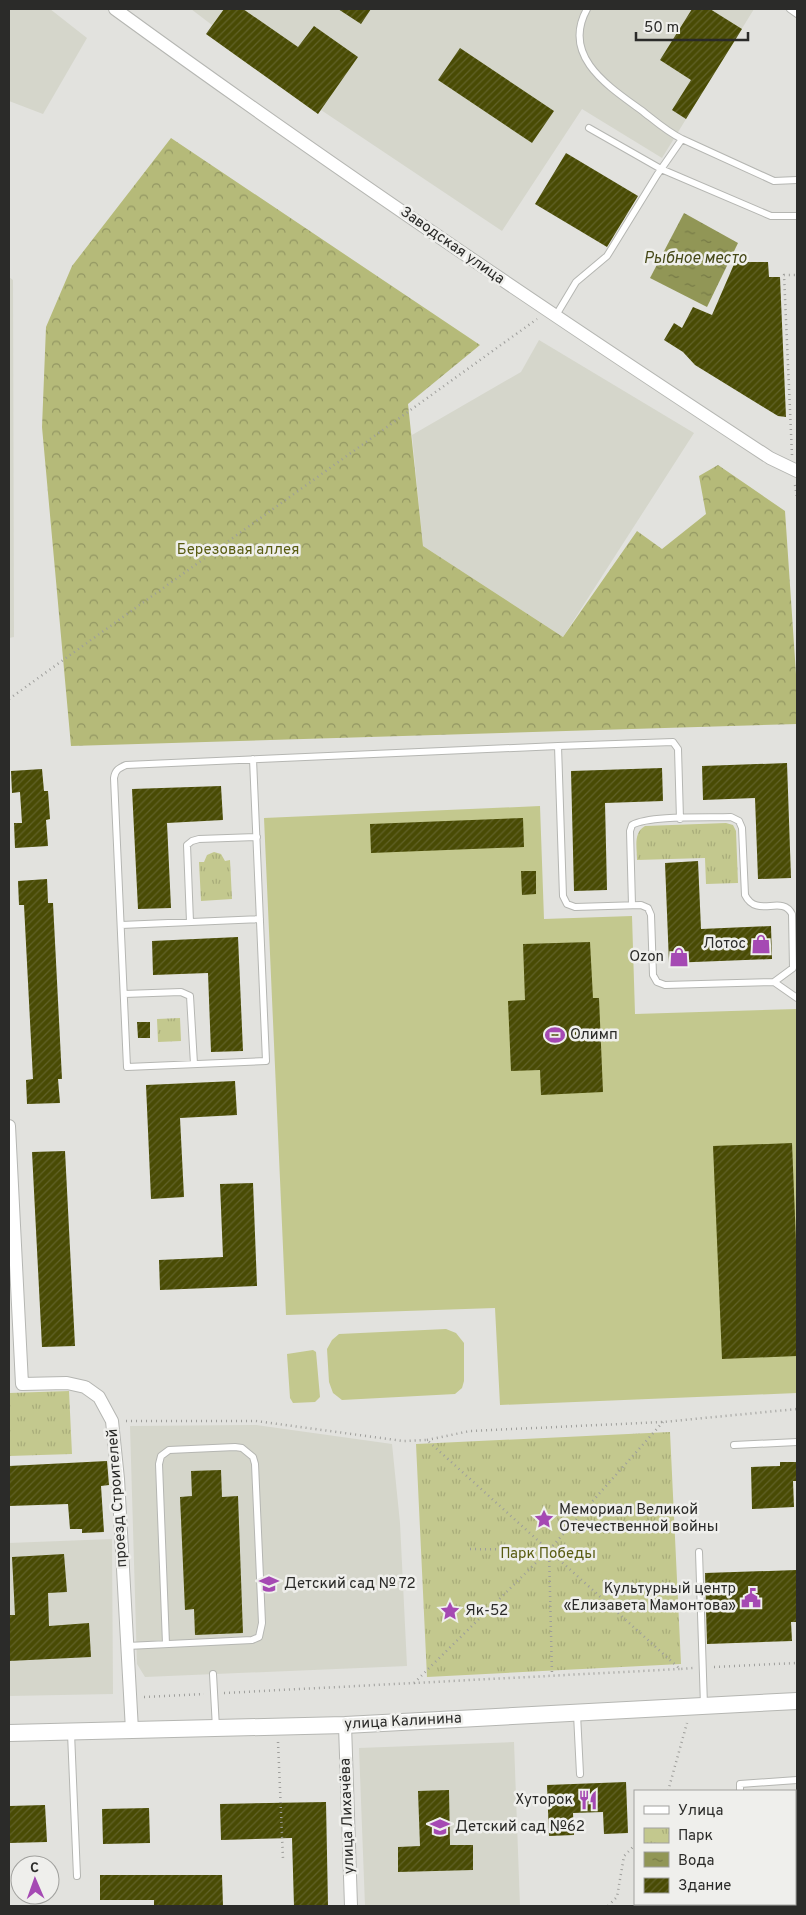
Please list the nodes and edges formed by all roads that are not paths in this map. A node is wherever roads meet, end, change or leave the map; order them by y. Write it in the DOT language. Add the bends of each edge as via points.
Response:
graph roads {
  1 [pos="115,9"];
  2 [pos="587,9"];
  3 [pos="790,9"];
  4 [pos="797,14"];
  5 [pos="589,128"];
  6 [pos="682,138"];
  7 [pos="661,170"];
  8 [pos="797,180"];
  9 [pos="797,216"];
  10 [pos="551,314"];
  11 [pos="795,470"];
  12 [pos="558,746"];
  13 [pos="253,760"];
  14 [pos="680,819"];
  15 [pos="257,837"];
  16 [pos="632,905"];
  17 [pos="260,919"];
  18 [pos="190,922"];
  19 [pos="121,925"];
  20 [pos="774,982"];
  21 [pos="124,994"];
  22 [pos="797,998"];
  23 [pos="194,1064"];
  24 [pos="9,1126"];
  25 [pos="797,1442"];
  26 [pos="734,1445"];
  27 [pos="699,1552"];
  28 [pos="166,1644"];
  29 [pos="127,1646"];
  30 [pos="213,1674"];
  31 [pos="797,1701"];
  32 [pos="704,1707"];
  33 [pos="577,1714"];
  34 [pos="345,1726"];
  35 [pos="216,1728"];
  36 [pos="132,1730"];
  37 [pos="70,1732"];
  38 [pos="9,1734"];
  39 [pos="580,1774"];
  40 [pos="797,1780"];
  41 [pos="740,1790"];
  42 [pos="77,1876"];
  43 [pos="351,1906"];
  1 -- 10 [label="street, Заводская улица" via="232,94"];
  2 -- 6 [label="lane" via="580,30 588,65 606,84"];
  3 -- 4 [label="lane"];
  5 -- 7 [label="lane"];
  6 -- 7 [label="lane"];
  6 -- 8 [label="lane" via="774,181"];
  7 -- 9 [label="lane" via="771,216"];
  7 -- 10 [label="lane" via="607,256 576,282"];
  10 -- 11 [label="street, Заводская улица" via="770,458"];
  12 -- 13 [label="lane"];
  12 -- 14 [label="lane" via="673,742 678,749"];
  12 -- 16 [label="lane" via="563,896 567,904 575,907"];
  13 -- 15 [label="lane"];
  13 -- 19 [label="lane" via="126,765 115,772"];
  14 -- 16 [label="lane" via="640,820 632,825"];
  14 -- 20 [label="lane" via="732,817 739,821 742,828 744,895 749,903 757,906 790,908 794,963 789,973"];
  15 -- 17 [label="lane"];
  15 -- 18 [label="lane" via="199,839 188,845"];
  16 -- 20 [label="lane" via="648,908 651,915 653,975 657,982 665,985"];
  17 -- 18 [label="lane"];
  17 -- 23 [label="lane" via="266,1061"];
  18 -- 19 [label="lane"];
  19 -- 21 [label="lane"];
  20 -- 22 [label="lane"];
  21 -- 23 [label="lane" via="181,992 190,996"];
  21 -- 23 [label="lane" via="127,1068"];
  24 -- 29 [label="street, проезд Строителей" via="22,1384 67,1383 85,1387 99,1398 112,1421"];
  25 -- 26 [label="lane"];
  27 -- 32 [label="lane"];
  28 -- 28 [label="lane" via="252,1640 262,1632 254,1464 253,1456 242,1448 169,1450 161,1456"];
  28 -- 29 [label="lane"];
  29 -- 36 [label="street, проезд Строителей"];
  30 -- 35 [label="lane"];
  31 -- 32 [label="street, улица Калинина"];
  32 -- 33 [label="street, улица Калинина"];
  33 -- 34 [label="street, улица Калинина"];
  33 -- 39 [label="lane"];
  34 -- 35 [label="street, улица Калинина"];
  34 -- 43 [label="street, улица Лихачёва"];
  35 -- 36 [label="street, улица Калинина"];
  36 -- 37 [label="street, улица Калинина"];
  37 -- 38 [label="street, улица Калинина"];
  37 -- 42 [label="lane"];
  40 -- 41 [label="lane" via="740,1784"];
}
